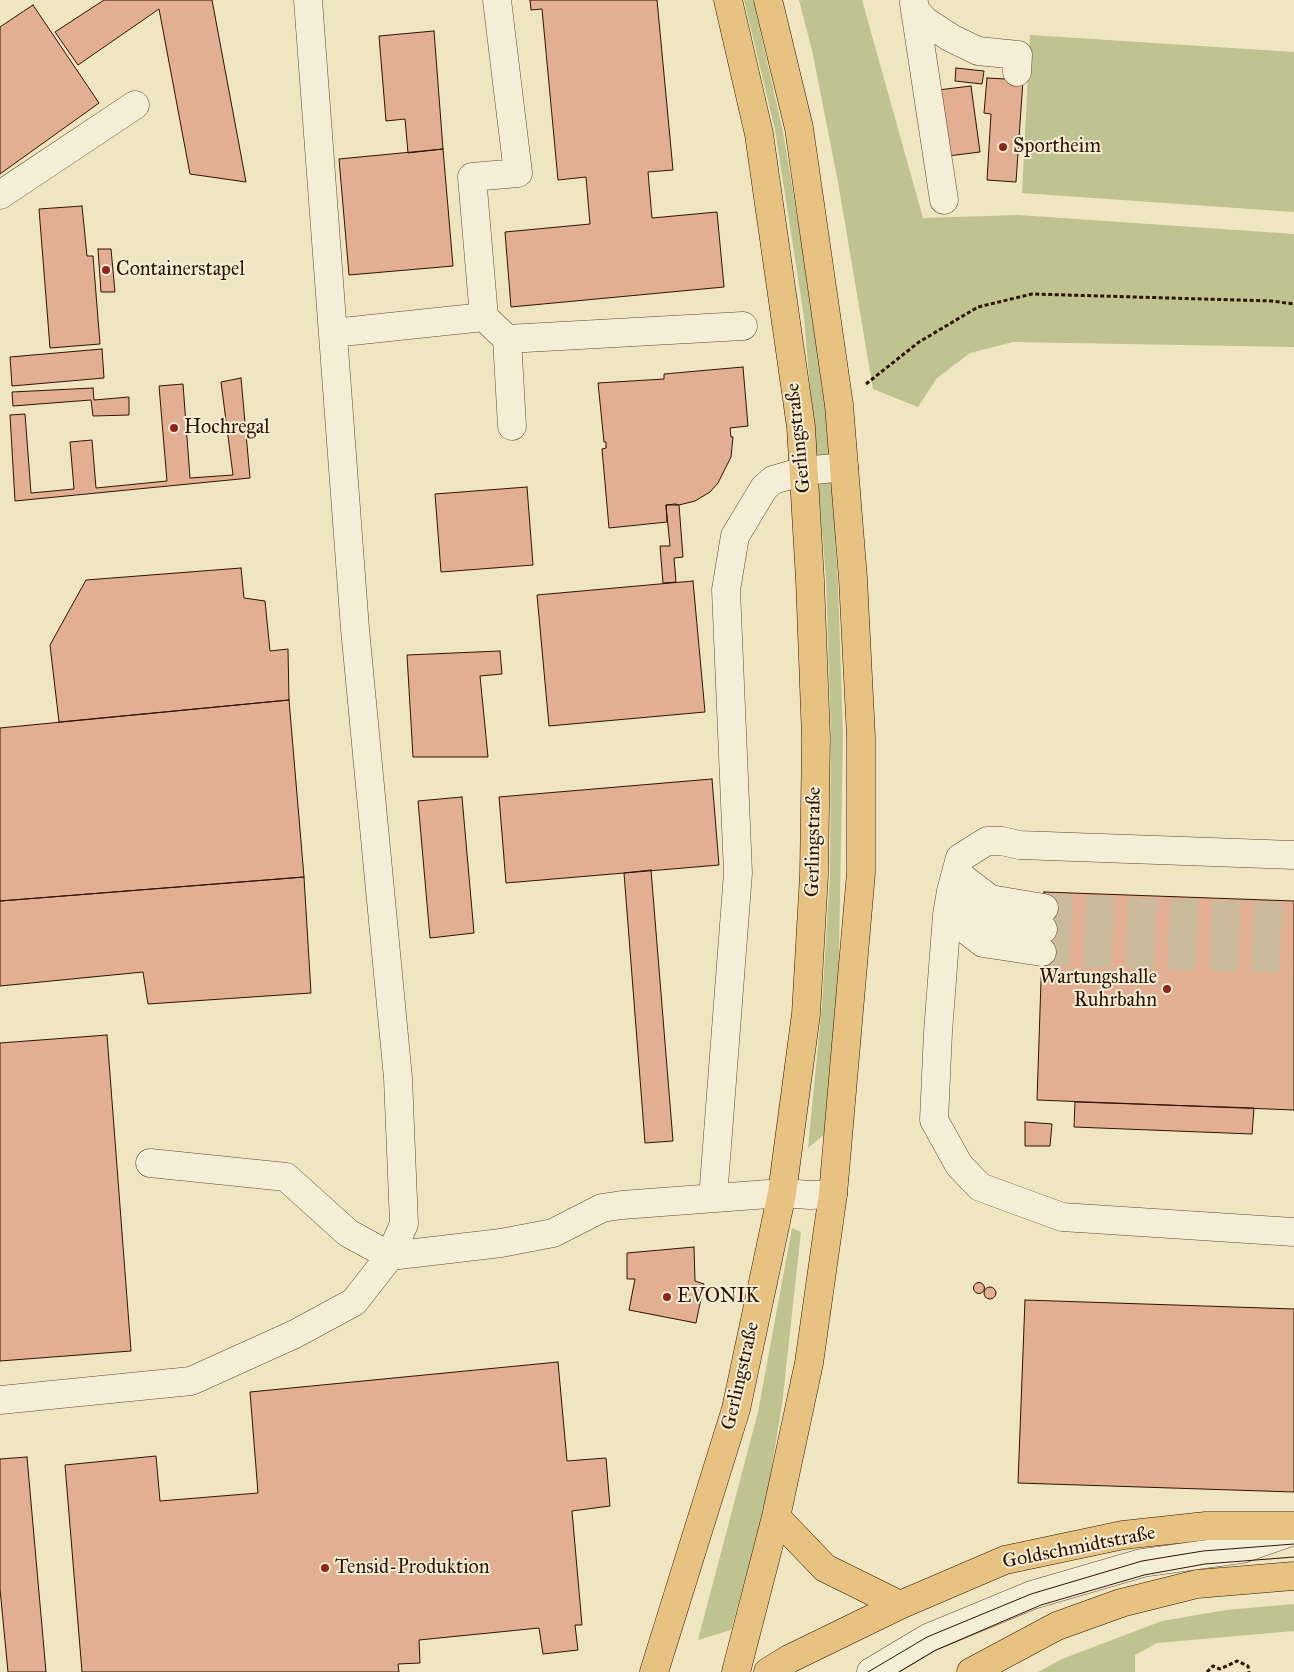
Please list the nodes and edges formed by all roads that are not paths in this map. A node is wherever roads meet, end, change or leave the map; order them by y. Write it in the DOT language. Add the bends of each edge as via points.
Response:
graph roads {
  1 [pos="308,0"];
  2 [pos="497,0"];
  3 [pos="728,0"];
  4 [pos="768,0"];
  5 [pos="914,5"];
  6 [pos="1017,72"];
  7 [pos="135,105"];
  8 [pos="0,195"];
  9 [pos="944,200"];
  10 [pos="484,317"];
  11 [pos="743,326"];
  12 [pos="333,333"];
  13 [pos="507,339"];
  14 [pos="512,426"];
  15 [pos="844,467"];
  16 [pos="804,471"];
  17 [pos="1294,855"];
  18 [pos="951,893"];
  19 [pos="150,1163"];
  20 [pos="782,1193"];
  21 [pos="833,1194"];
  22 [pos="713,1198"];
  23 [pos="1294,1232"];
  24 [pos="390,1256"];
  25 [pos="0,1400"];
  26 [pos="776,1517"];
  27 [pos="1294,1526"];
  28 [pos="1294,1531"];
  29 [pos="1294,1576"];
  30 [pos="900,1605"];
  31 [pos="654,1672"];
  32 [pos="736,1672"];
  33 [pos="768,1672"];
  34 [pos="871,1672"];
  35 [pos="971,1672"];
  1 -- 12 [label="lane"];
  2 -- 10 [label="lane" via="518,173 472,177"];
  3 -- 16 [label="main road, Gerlingstraße" via="759,134 801,427"];
  4 -- 15 [label="main road, Gerlingstraße" via="799,128 839,405"];
  5 -- 6 [label="lane" via="925,21 978,51 1018,55"];
  5 -- 9 [label="lane"];
  7 -- 8 [label="lane"];
  10 -- 12 [label="lane"];
  10 -- 13 [label="lane"];
  11 -- 13 [label="lane"];
  12 -- 24 [label="lane" via="355,629 398,1078 404,1224"];
  13 -- 14 [label="lane"];
  15 -- 16 [label="lane"];
  15 -- 21 [label="main road, Gerlingstraße" via="861,736 861,872"];
  16 -- 20 [label="main road, Gerlingstraße" via="816,738 814,875 806,1014"];
  16 -- 22 [label="lane" via="773,480 764,488 735,536 726,590 738,873"];
  17 -- 18 [label="lane" via="1019,846 986,841 960,858"];
  18 -- 18 [label="lane" via="990,898 1043,930 983,942"];
  18 -- 23 [label="lane" via="934,1120 959,1165 980,1188 1062,1217"];
  19 -- 24 [label="lane" via="286,1177 348,1233"];
  20 -- 21 [label="lane"];
  20 -- 22 [label="lane"];
  20 -- 31 [label="main road, Gerlingstraße" via="736,1409"];
  21 -- 26 [label="main road, Gerlingstraße" via="809,1363"];
  22 -- 24 [label="lane" via="602,1208 553,1233 501,1243"];
  24 -- 25 [label="lane" via="354,1302 295,1334 191,1381"];
  26 -- 30 [label="main road" via="824,1568"];
  26 -- 32 [label="main road, Gerlingstraße"];
  27 -- 30 [label="main road, Goldschmidtstraße" via="1206,1526 1123,1535 1005,1560"];
  28 -- 34 [label="lane" via="1242,1549 1142,1563 1032,1595 928,1638"];
  29 -- 35 [label="main road" via="1197,1584 1121,1603 1058,1626"];
  30 -- 33 [label="main road, Goldschmidtstraße" via="788,1659"];
}
